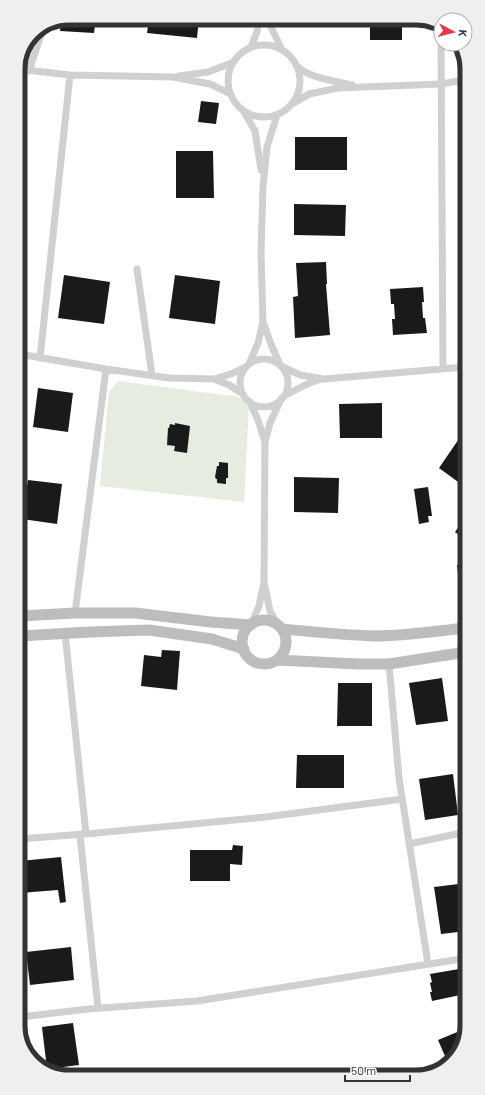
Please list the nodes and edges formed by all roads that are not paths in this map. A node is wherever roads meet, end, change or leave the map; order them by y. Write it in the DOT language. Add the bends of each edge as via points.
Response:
graph roads {
  1 [pos="258,25"];
  2 [pos="270,25"];
  3 [pos="40,36"];
  4 [pos="251,47"];
  5 [pos="282,50"];
  6 [pos="441,52"];
  7 [pos="234,62"];
  8 [pos="296,64"];
  9 [pos="25,70"];
  10 [pos="29,70"];
  11 [pos="70,75"];
  12 [pos="173,77"];
  13 [pos="460,81"];
  14 [pos="441,84"];
  15 [pos="362,87"];
  16 [pos="231,94"];
  17 [pos="290,106"];
  18 [pos="242,109"];
  19 [pos="277,115"];
  20 [pos="263,186"];
  21 [pos="137,269"];
  22 [pos="264,322"];
  23 [pos="25,355"];
  24 [pos="40,358"];
  25 [pos="247,365"];
  26 [pos="280,365"];
  27 [pos="460,367"];
  28 [pos="106,369"];
  29 [pos="443,369"];
  30 [pos="152,375"];
  31 [pos="214,379"];
  32 [pos="324,379"];
  33 [pos="242,394"];
  34 [pos="282,398"];
  35 [pos="250,402"];
  36 [pos="265,442"];
  37 [pos="264,582"];
  38 [pos="75,613"];
  39 [pos="25,616"];
  40 [pos="252,625"];
  41 [pos="280,627"];
  42 [pos="460,629"];
  43 [pos="65,633"];
  44 [pos="25,636"];
  45 [pos="244,649"];
  46 [pos="460,653"];
  47 [pos="277,660"];
  48 [pos="389,664"];
  49 [pos="402,799"];
  50 [pos="460,833"];
  51 [pos="83,834"];
  52 [pos="25,839"];
  53 [pos="409,844"];
  54 [pos="460,959"];
  55 [pos="428,964"];
  56 [pos="98,1008"];
  57 [pos="25,1017"];
  1 -- 4 [label="street"];
  2 -- 5 [label="street"];
  3 -- 10 [label="street"];
  4 -- 5 [label="street" via="270,45"];
  4 -- 7 [label="street"];
  5 -- 8 [label="street"];
  6 -- 14 [label="street"];
  7 -- 12 [label="street" via="208,72"];
  7 -- 16 [label="street" via="228,84"];
  8 -- 15 [label="street" via="302,71 311,75"];
  8 -- 17 [label="street" via="300,73 300,85 297,96"];
  9 -- 10 [label="street"];
  10 -- 11 [label="street"];
  11 -- 12 [label="street"];
  11 -- 24 [label="street"];
  12 -- 16 [label="street" via="210,84"];
  13 -- 14 [label="street"];
  14 -- 15 [label="street"];
  14 -- 29 [label="street"];
  15 -- 17 [label="street" via="338,88 308,94"];
  16 -- 18 [label="street" via="235,103"];
  17 -- 19 [label="street"];
  18 -- 19 [label="street" via="262,117"];
  18 -- 20 [label="street" via="255,131"];
  19 -- 20 [label="street" via="267,146"];
  20 -- 22 [label="street"];
  21 -- 30 [label="street"];
  22 -- 25 [label="street" via="258,343"];
  22 -- 26 [label="street"];
  23 -- 24 [label="street"];
  24 -- 28 [label="street"];
  25 -- 26 [label="street" via="260,359 268,359"];
  25 -- 31 [label="street" via="231,374"];
  25 -- 33 [label="street" via="240,376"];
  26 -- 32 [label="street" via="300,375"];
  26 -- 34 [label="street" via="288,382 287,391"];
  27 -- 29 [label="street"];
  28 -- 30 [label="street"];
  28 -- 38 [label="street"];
  29 -- 32 [label="street"];
  30 -- 31 [label="street"];
  31 -- 33 [label="street"];
  32 -- 34 [label="street" via="307,384"];
  33 -- 35 [label="street"];
  34 -- 35 [label="street" via="269,406 260,407"];
  34 -- 36 [label="street" via="270,423"];
  35 -- 36 [label="street"];
  36 -- 37 [label="street"];
  37 -- 40 [label="street"];
  37 -- 41 [label="street" via="270,611"];
  38 -- 39 [label="main road"];
  38 -- 40 [label="main road" via="135,613"];
  40 -- 41 [label="main road" via="264,620"];
  40 -- 45 [label="main road" via="244,636"];
  41 -- 42 [label="main road" via="329,634 375,636"];
  41 -- 47 [label="main road" via="286,642 282,655"];
  43 -- 44 [label="main road"];
  43 -- 45 [label="main road" via="149,630 212,639"];
  43 -- 51 [label="street"];
  45 -- 47 [label="main road" via="247,656 258,664"];
  46 -- 48 [label="main road"];
  47 -- 48 [label="main road"];
  48 -- 49 [label="street"];
  49 -- 51 [label="street" via="266,817"];
  49 -- 53 [label="street"];
  50 -- 53 [label="street"];
  51 -- 52 [label="street"];
  51 -- 56 [label="street"];
  53 -- 55 [label="street"];
  54 -- 55 [label="street"];
  55 -- 56 [label="street" via="197,1001"];
  56 -- 57 [label="street"];
}
